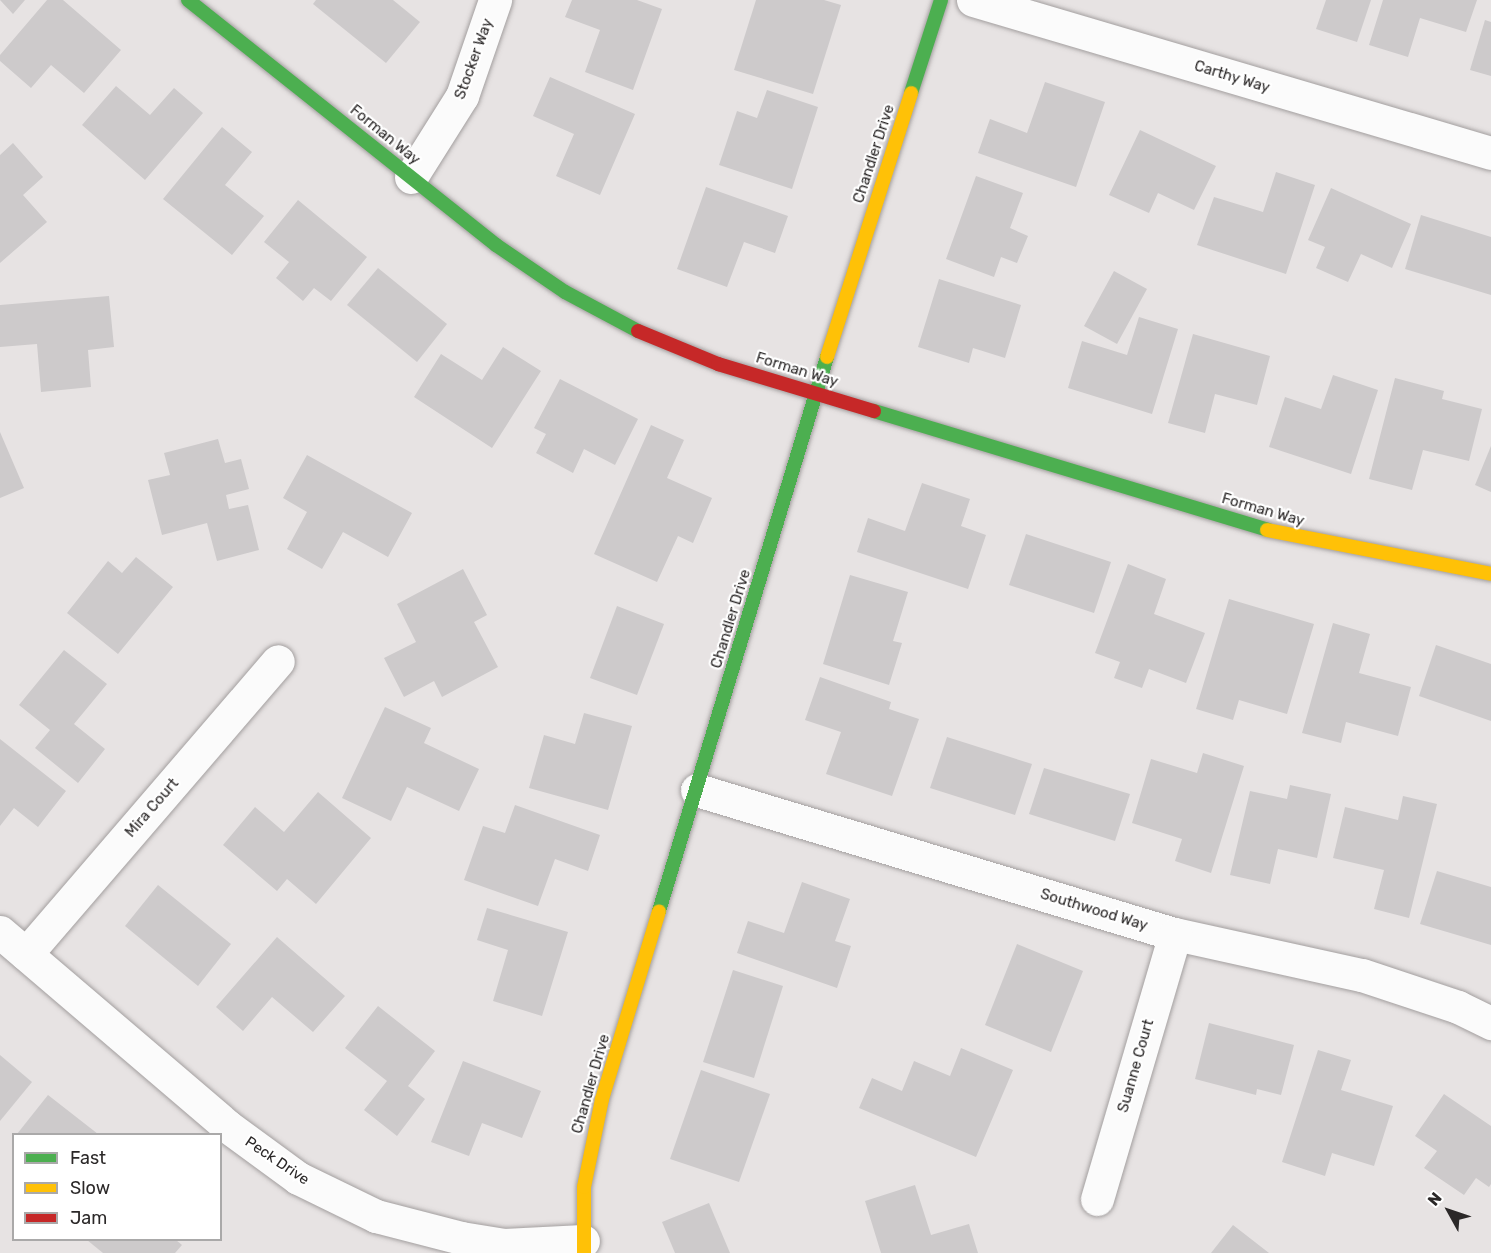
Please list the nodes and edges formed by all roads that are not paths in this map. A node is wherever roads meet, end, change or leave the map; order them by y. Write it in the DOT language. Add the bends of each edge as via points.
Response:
graph roads {
  1 [pos="188,0"];
  2 [pos="495,0"];
  3 [pos="941,0"];
  4 [pos="973,0"];
  5 [pos="1491,153"];
  6 [pos="411,177"];
  7 [pos="815,393"];
  8 [pos="1491,574"];
  9 [pos="278,661"];
  10 [pos="697,790"];
  11 [pos="0,932"];
  12 [pos="1174,934"];
  13 [pos="26,954"];
  14 [pos="1491,1023"];
  15 [pos="1097,1198"];
  16 [pos="583,1247"];
  1 -- 6 [label="street, Forman Way"];
  2 -- 6 [label="street, Stocker Way" via="462,96"];
  3 -- 7 [label="street, Chandler Drive"];
  4 -- 5 [label="street, Carthy Way"];
  6 -- 7 [label="street, Forman Way" via="495,245 565,292 630,327 717,364"];
  7 -- 8 [label="street, Forman Way" via="1288,536"];
  7 -- 10 [label="street, Chandler Drive"];
  9 -- 13 [label="street, Mira Court"];
  10 -- 12 [label="street, Southwood Way"];
  10 -- 16 [label="street, Chandler Drive" via="602,1099 584,1187"];
  11 -- 13 [label="street, Peck Drive"];
  12 -- 14 [label="street, Southwood Way" via="1362,975 1458,1007"];
  12 -- 15 [label="street, Suanne Court"];
  13 -- 16 [label="street, Peck Drive" via="253,1146 317,1188 376,1216 461,1238 504,1245"];
}
